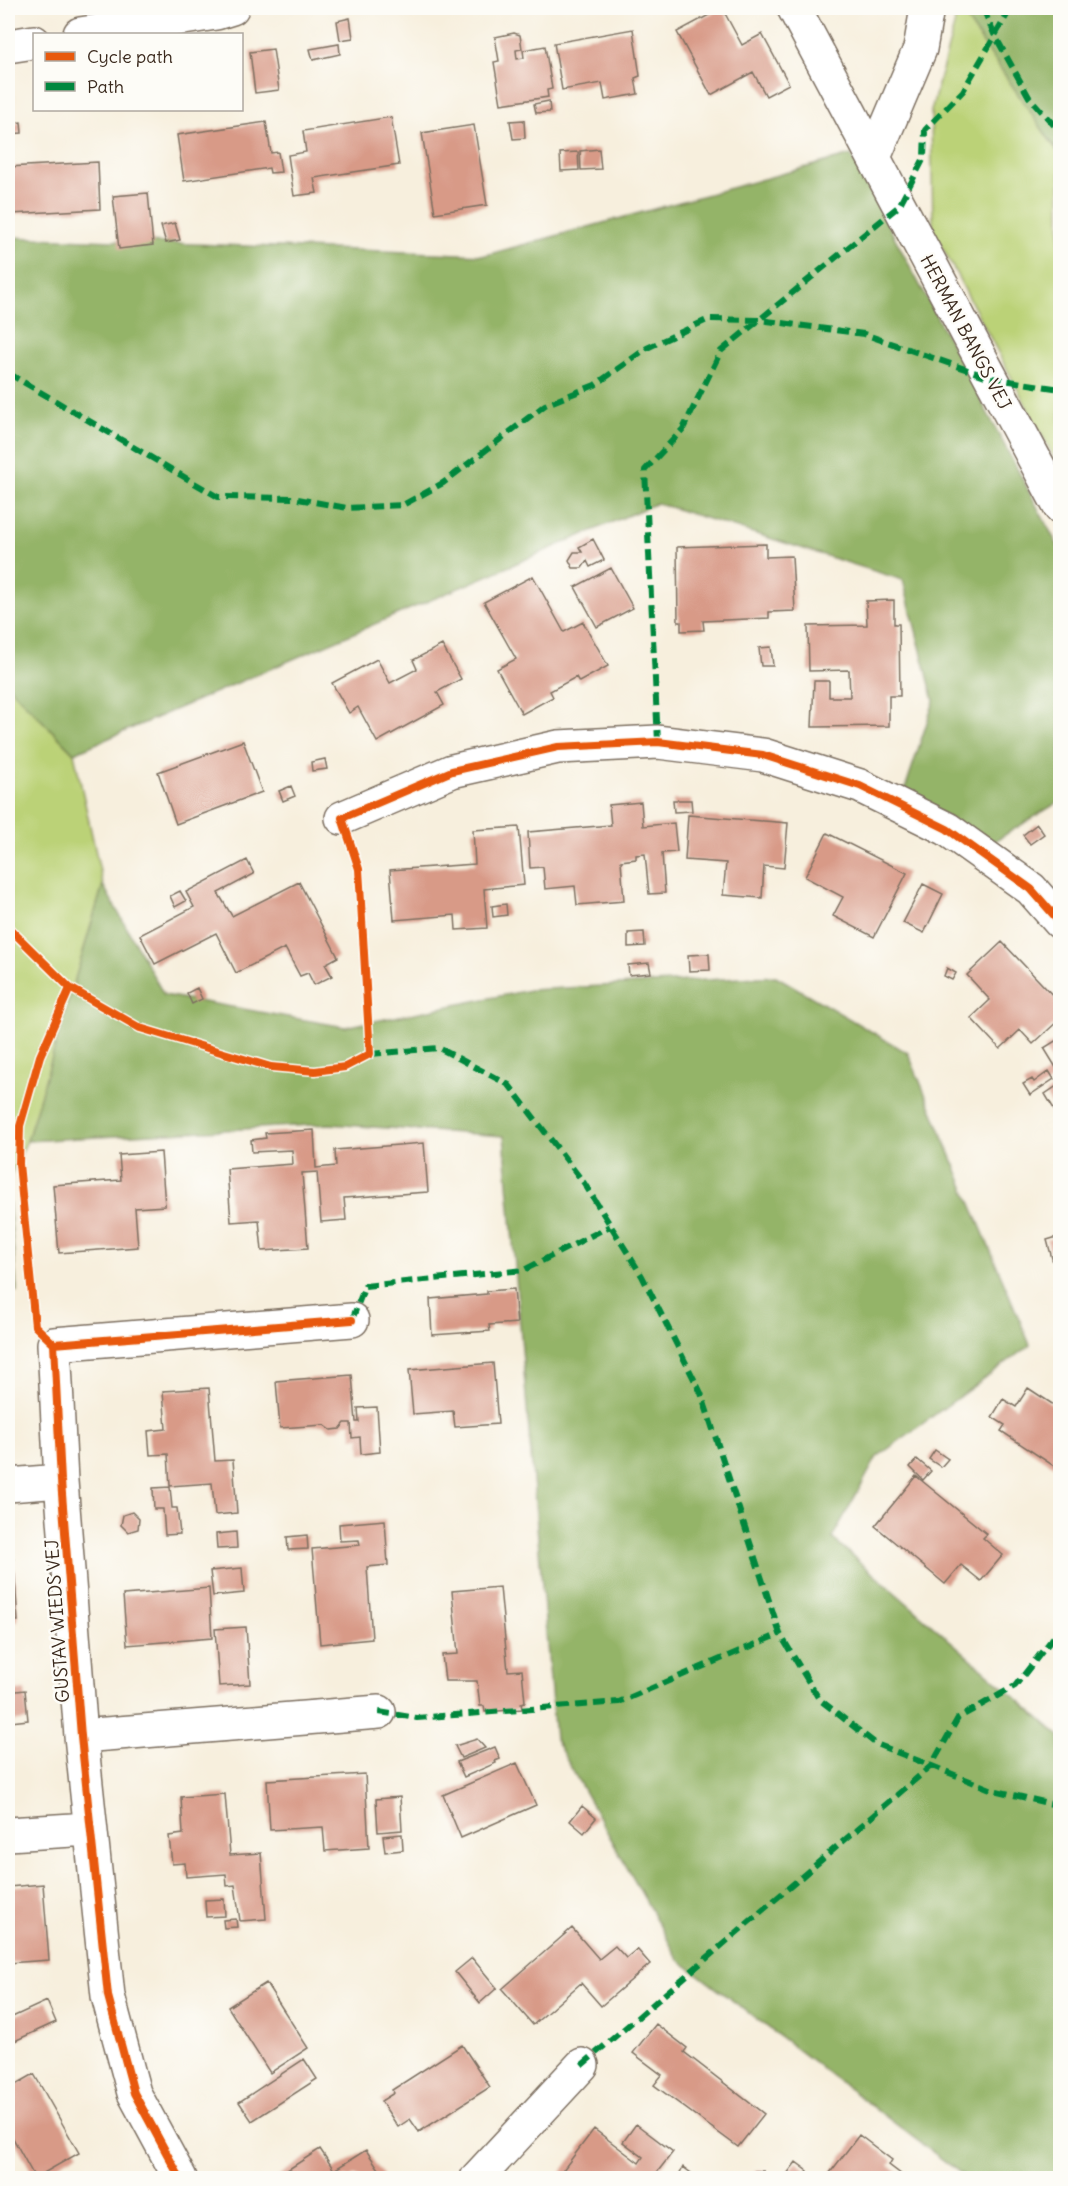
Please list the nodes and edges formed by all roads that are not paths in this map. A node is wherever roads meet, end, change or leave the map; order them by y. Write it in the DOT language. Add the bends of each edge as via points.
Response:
graph roads {
  1 [pos="232,8"];
  2 [pos="794,8"];
  3 [pos="927,8"];
  4 [pos="86,33"];
  5 [pos="33,42"];
  6 [pos="8,46"];
  7 [pos="875,156"];
  8 [pos="1060,507"];
  9 [pos="342,818"];
  10 [pos="1060,922"];
  11 [pos="352,1320"];
  12 [pos="61,1481"];
  13 [pos="8,1485"];
  14 [pos="379,1712"];
  15 [pos="81,1736"];
  16 [pos="89,1829"];
  17 [pos="8,1834"];
  18 [pos="582,2065"];
  19 [pos="180,2178"];
  20 [pos="477,2178"];
  1 -- 4 [label="street"];
  2 -- 7 [label="street, HERMAN BANGS VEJ"];
  3 -- 7 [label="street" via="920,49"];
  5 -- 6 [label="street"];
  7 -- 8 [label="street, HERMAN BANGS VEJ"];
  9 -- 10 [label="street" via="452,771 558,747 658,741 763,755 860,786 947,829 1031,889"];
  11 -- 12 [label="street, GUSTAV WIEDS VEJ" via="54,1344"];
  12 -- 13 [label="street"];
  12 -- 15 [label="street, GUSTAV WIEDS VEJ"];
  14 -- 15 [label="street"];
  15 -- 16 [label="street, GUSTAV WIEDS VEJ"];
  16 -- 17 [label="street"];
  16 -- 19 [label="street, GUSTAV WIEDS VEJ" via="108,1996 134,2093"];
  18 -- 20 [label="street"];
}
